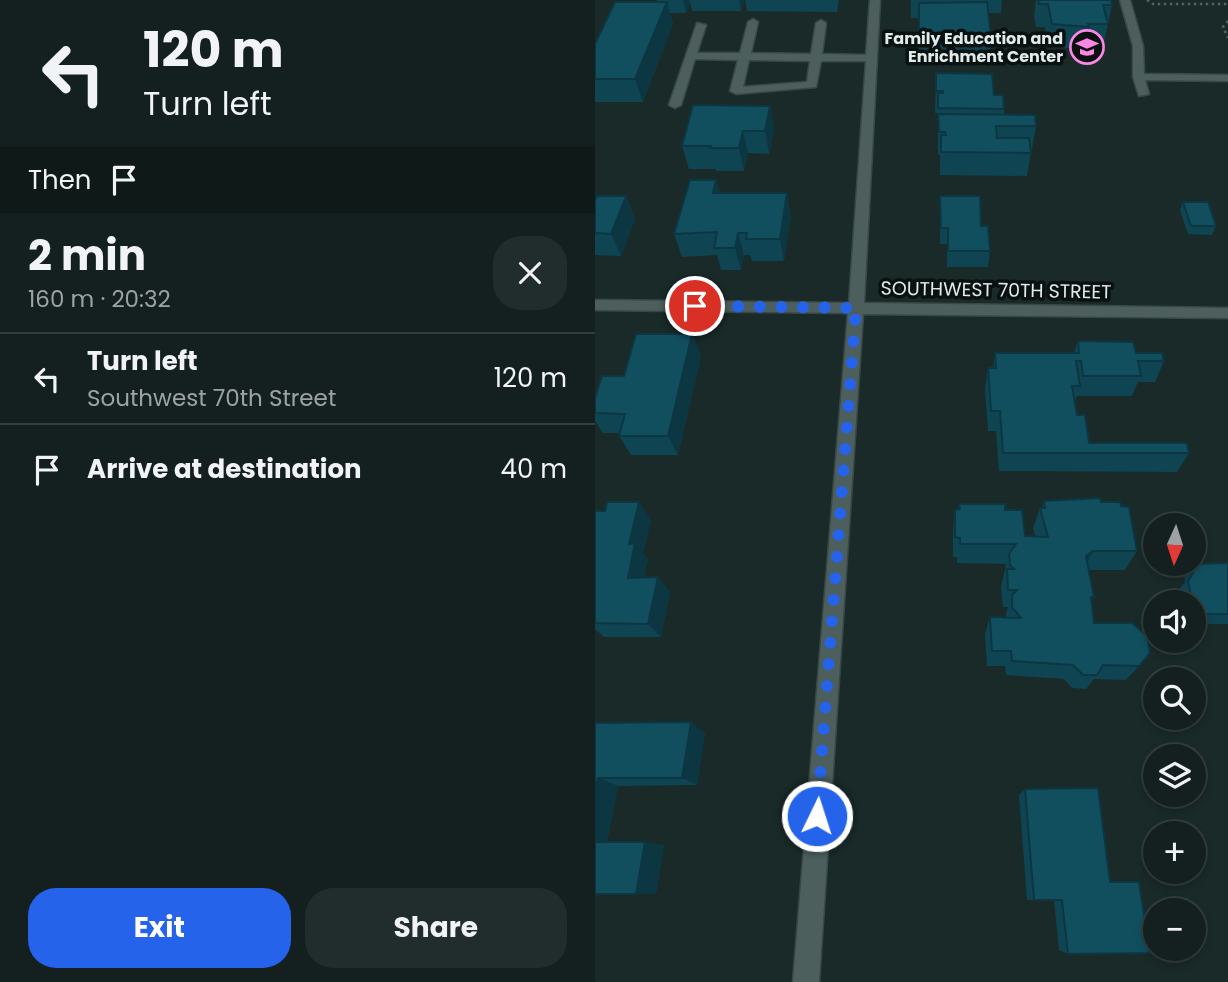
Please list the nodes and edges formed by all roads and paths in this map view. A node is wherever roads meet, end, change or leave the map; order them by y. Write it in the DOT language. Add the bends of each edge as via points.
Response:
graph roads {
  1 [pos="875,0"];
  2 [pos="1125,0"];
  3 [pos="1147,0"];
  4 [pos="1228,4"];
  5 [pos="753,22"];
  6 [pos="1228,22"];
  7 [pos="821,23"];
  8 [pos="701,25"];
  9 [pos="1228,38"];
  10 [pos="691,56"];
  11 [pos="744,57"];
  12 [pos="815,57"];
  13 [pos="871,58"];
  14 [pos="1139,77"];
  15 [pos="1228,78"];
  16 [pos="1143,94"];
  17 [pos="675,105"];
  18 [pos="595,305"];
  19 [pos="856,308"];
  20 [pos="1228,313"];
  21 [pos="806,982"];
  1 -- 13 [label="street"];
  2 -- 14 [label="street" via="1138,46"];
  3 -- 4 [label="path" via="1153,4"];
  5 -- 11 [label="street"];
  6 -- 9 [label="path" via="1223,27"];
  7 -- 12 [label="street"];
  8 -- 10 [label="street"];
  10 -- 11 [label="street"];
  10 -- 17 [label="street"];
  11 -- 12 [label="street"];
  11 -- 12 [label="street" via="736,91 812,85"];
  12 -- 13 [label="street"];
  13 -- 19 [label="street"];
  14 -- 15 [label="street"];
  14 -- 16 [label="street"];
  18 -- 19 [label="street, SOUTHWEST 70TH STREET"];
  19 -- 20 [label="street, SOUTHWEST 70TH STREET"];
  19 -- 21 [label="street"];
}
